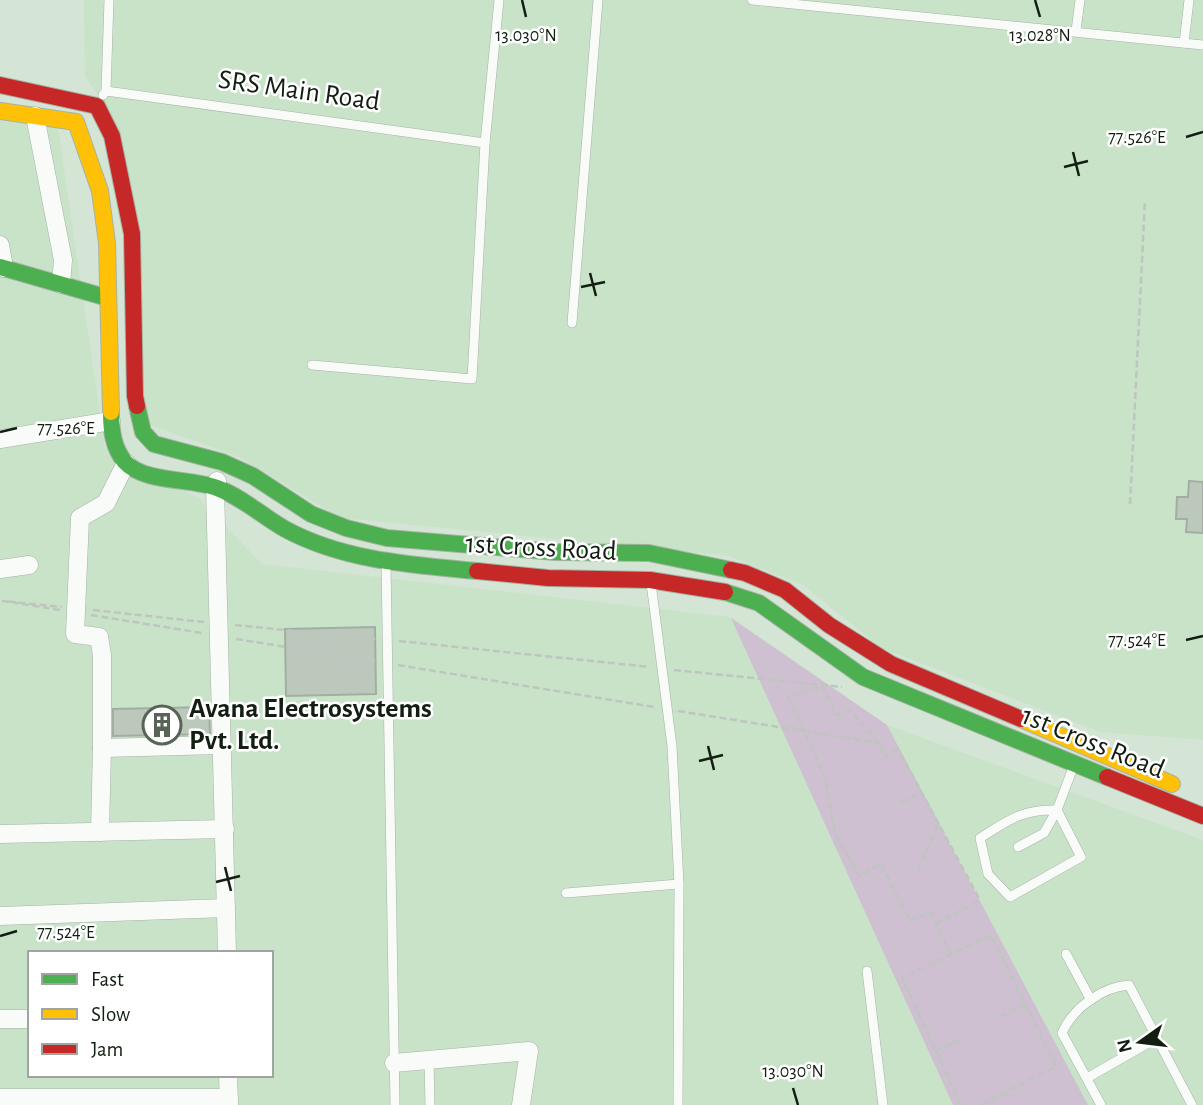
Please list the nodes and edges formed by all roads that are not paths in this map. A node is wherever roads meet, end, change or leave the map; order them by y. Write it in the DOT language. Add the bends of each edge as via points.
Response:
graph roads {
  1 [pos="109,0"];
  2 [pos="499,0"];
  3 [pos="598,0"];
  4 [pos="752,0"];
  5 [pos="1080,0"];
  6 [pos="1189,0"];
  7 [pos="812,3"];
  8 [pos="1076,31"];
  9 [pos="1184,43"];
  10 [pos="1203,45"];
  11 [pos="0,85"];
  12 [pos="106,90"];
  13 [pos="97,106"];
  14 [pos="0,111"];
  15 [pos="35,116"];
  16 [pos="76,122"];
  17 [pos="485,143"];
  18 [pos="0,244"];
  19 [pos="2,267"];
  20 [pos="61,284"];
  21 [pos="108,298"];
  22 [pos="572,323"];
  23 [pos="312,365"];
  24 [pos="111,421"];
  25 [pos="0,439"];
  26 [pos="222,461"];
  27 [pos="126,463"];
  28 [pos="215,487"];
  29 [pos="387,538"];
  30 [pos="649,553"];
  31 [pos="386,562"];
  32 [pos="29,565"];
  33 [pos="0,569"];
  34 [pos="650,580"];
  35 [pos="221,745"];
  36 [pos="1082,745"];
  37 [pos="102,748"];
  38 [pos="1074,765"];
  39 [pos="1192,792"];
  40 [pos="1057,810"];
  41 [pos="1203,816"];
  42 [pos="225,830"];
  43 [pos="100,832"];
  44 [pos="0,834"];
  45 [pos="1018,847"];
  46 [pos="679,884"];
  47 [pos="566,894"];
  48 [pos="226,908"];
  49 [pos="0,916"];
  50 [pos="227,951"];
  51 [pos="1066,954"];
  52 [pos="867,971"];
  53 [pos="1091,1000"];
  54 [pos="0,1019"];
  55 [pos="28,1019"];
  56 [pos="1157,1038"];
  57 [pos="429,1060"];
  58 [pos="394,1063"];
  59 [pos="228,1077"];
  60 [pos="1087,1078"];
  61 [pos="883,1091"];
  62 [pos="0,1098"];
  63 [pos="229,1101"];
  64 [pos="1189,1104"];
  65 [pos="395,1105"];
  66 [pos="429,1105"];
  67 [pos="521,1105"];
  68 [pos="678,1105"];
  69 [pos="883,1105"];
  70 [pos="893,1105"];
  71 [pos="1101,1105"];
  1 -- 12 [label="lane"];
  2 -- 17 [label="lane"];
  3 -- 22 [label="lane"];
  4 -- 7 [label="lane"];
  5 -- 8 [label="lane"];
  6 -- 9 [label="lane"];
  7 -- 8 [label="lane"];
  8 -- 9 [label="lane"];
  9 -- 10 [label="lane"];
  11 -- 13 [label="street"];
  12 -- 13 [label="lane"];
  12 -- 17 [label="lane, SRS Main Road"];
  13 -- 16 [label="lane"];
  13 -- 26 [label="street" via="112,136 132,234 135,396 143,432 154,444"];
  14 -- 15 [label="street"];
  15 -- 16 [label="street"];
  15 -- 20 [label="street" via="63,260"];
  16 -- 21 [label="street" via="100,191"];
  17 -- 23 [label="lane" via="472,379"];
  18 -- 19 [label="street"];
  19 -- 20 [label="street"];
  20 -- 21 [label="street"];
  21 -- 24 [label="street"];
  24 -- 25 [label="street"];
  24 -- 27 [label="street" via="114,444"];
  26 -- 28 [label="street"];
  26 -- 29 [label="street" via="311,514"];
  27 -- 28 [label="street, 1st Cross Road" via="140,473"];
  27 -- 37 [label="street" via="106,503 80,518 75,634 99,637"];
  28 -- 31 [label="street, 1st Cross Road" via="286,529 330,548"];
  28 -- 35 [label="street"];
  29 -- 30 [label="street" via="555,552"];
  29 -- 31 [label="lane"];
  30 -- 34 [label="lane"];
  30 -- 36 [label="street" via="745,573 785,590 828,625 891,664"];
  31 -- 34 [label="street, 1st Cross Road" via="548,578"];
  31 -- 58 [label="lane"];
  32 -- 33 [label="street"];
  34 -- 38 [label="street, 1st Cross Road" via="717,590 759,603 863,677"];
  34 -- 46 [label="lane" via="672,746"];
  35 -- 37 [label="street"];
  35 -- 42 [label="street"];
  36 -- 38 [label="lane"];
  36 -- 39 [label="street"];
  37 -- 43 [label="street"];
  38 -- 40 [label="lane"];
  38 -- 41 [label="street, 1st Cross Road"];
  40 -- 40 [label="lane" via="1081,857 1010,897 988,874 980,838 1018,814"];
  40 -- 45 [label="lane" via="1044,833"];
  42 -- 43 [label="street"];
  42 -- 48 [label="street"];
  43 -- 44 [label="street"];
  46 -- 47 [label="lane"];
  46 -- 68 [label="lane"];
  48 -- 49 [label="street"];
  48 -- 50 [label="street"];
  51 -- 53 [label="lane"];
  52 -- 61 [label="lane"];
  53 -- 56 [label="lane" via="1114,986 1129,985"];
  53 -- 60 [label="lane" via="1069,1019 1062,1033"];
  54 -- 55 [label="street"];
  56 -- 60 [label="lane"];
  56 -- 64 [label="lane"];
  57 -- 58 [label="street"];
  57 -- 66 [label="lane"];
  57 -- 67 [label="street" via="529,1051"];
  58 -- 65 [label="lane"];
  59 -- 63 [label="street"];
  60 -- 71 [label="lane"];
  61 -- 69 [label="lane"];
  61 -- 70 [label="lane"];
  62 -- 63 [label="street"];
}
